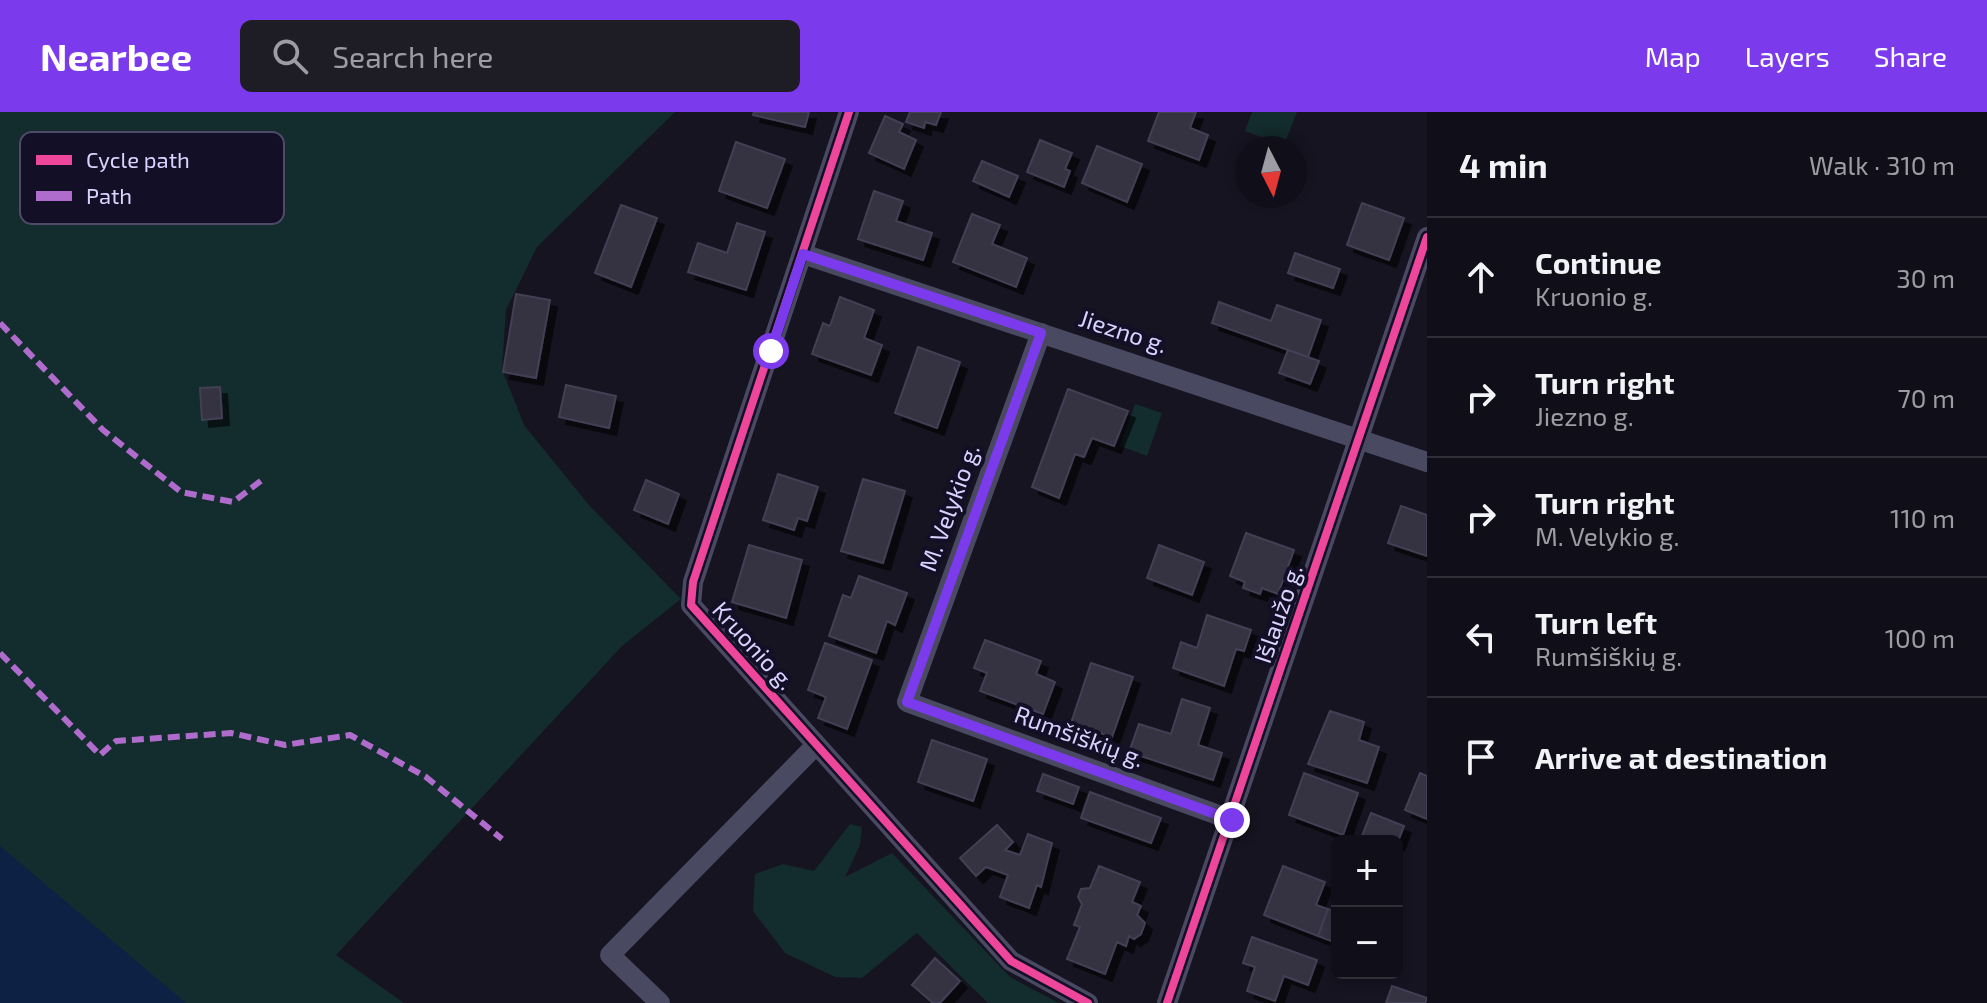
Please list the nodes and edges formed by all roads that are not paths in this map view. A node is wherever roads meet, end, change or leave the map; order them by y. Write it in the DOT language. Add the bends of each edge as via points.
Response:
graph roads {
  1 [pos="849,112"];
  2 [pos="1427,237"];
  3 [pos="803,254"];
  4 [pos="1041,333"];
  5 [pos="1360,437"];
  6 [pos="1427,462"];
  7 [pos="907,702"];
  8 [pos="816,745"];
  9 [pos="1232,820"];
  10 [pos="660,1003"];
  11 [pos="1088,1003"];
  12 [pos="1167,1003"];
  1 -- 3 [label="street, Kruonio g."];
  2 -- 5 [label="street, Išlaužo g."];
  3 -- 4 [label="street, Jiezno g."];
  3 -- 8 [label="street, Kruonio g." via="690,595 705,624"];
  4 -- 5 [label="street, Jiezno g."];
  4 -- 7 [label="street, M. Velykio g."];
  5 -- 6 [label="street, Jiezno g."];
  5 -- 9 [label="street, Išlaužo g."];
  7 -- 9 [label="street, Rumšiškių g."];
  8 -- 10 [label="street" via="610,955"];
  8 -- 11 [label="street, Kruonio g." via="1011,961"];
  9 -- 12 [label="street, Išlaužo g."];
}
